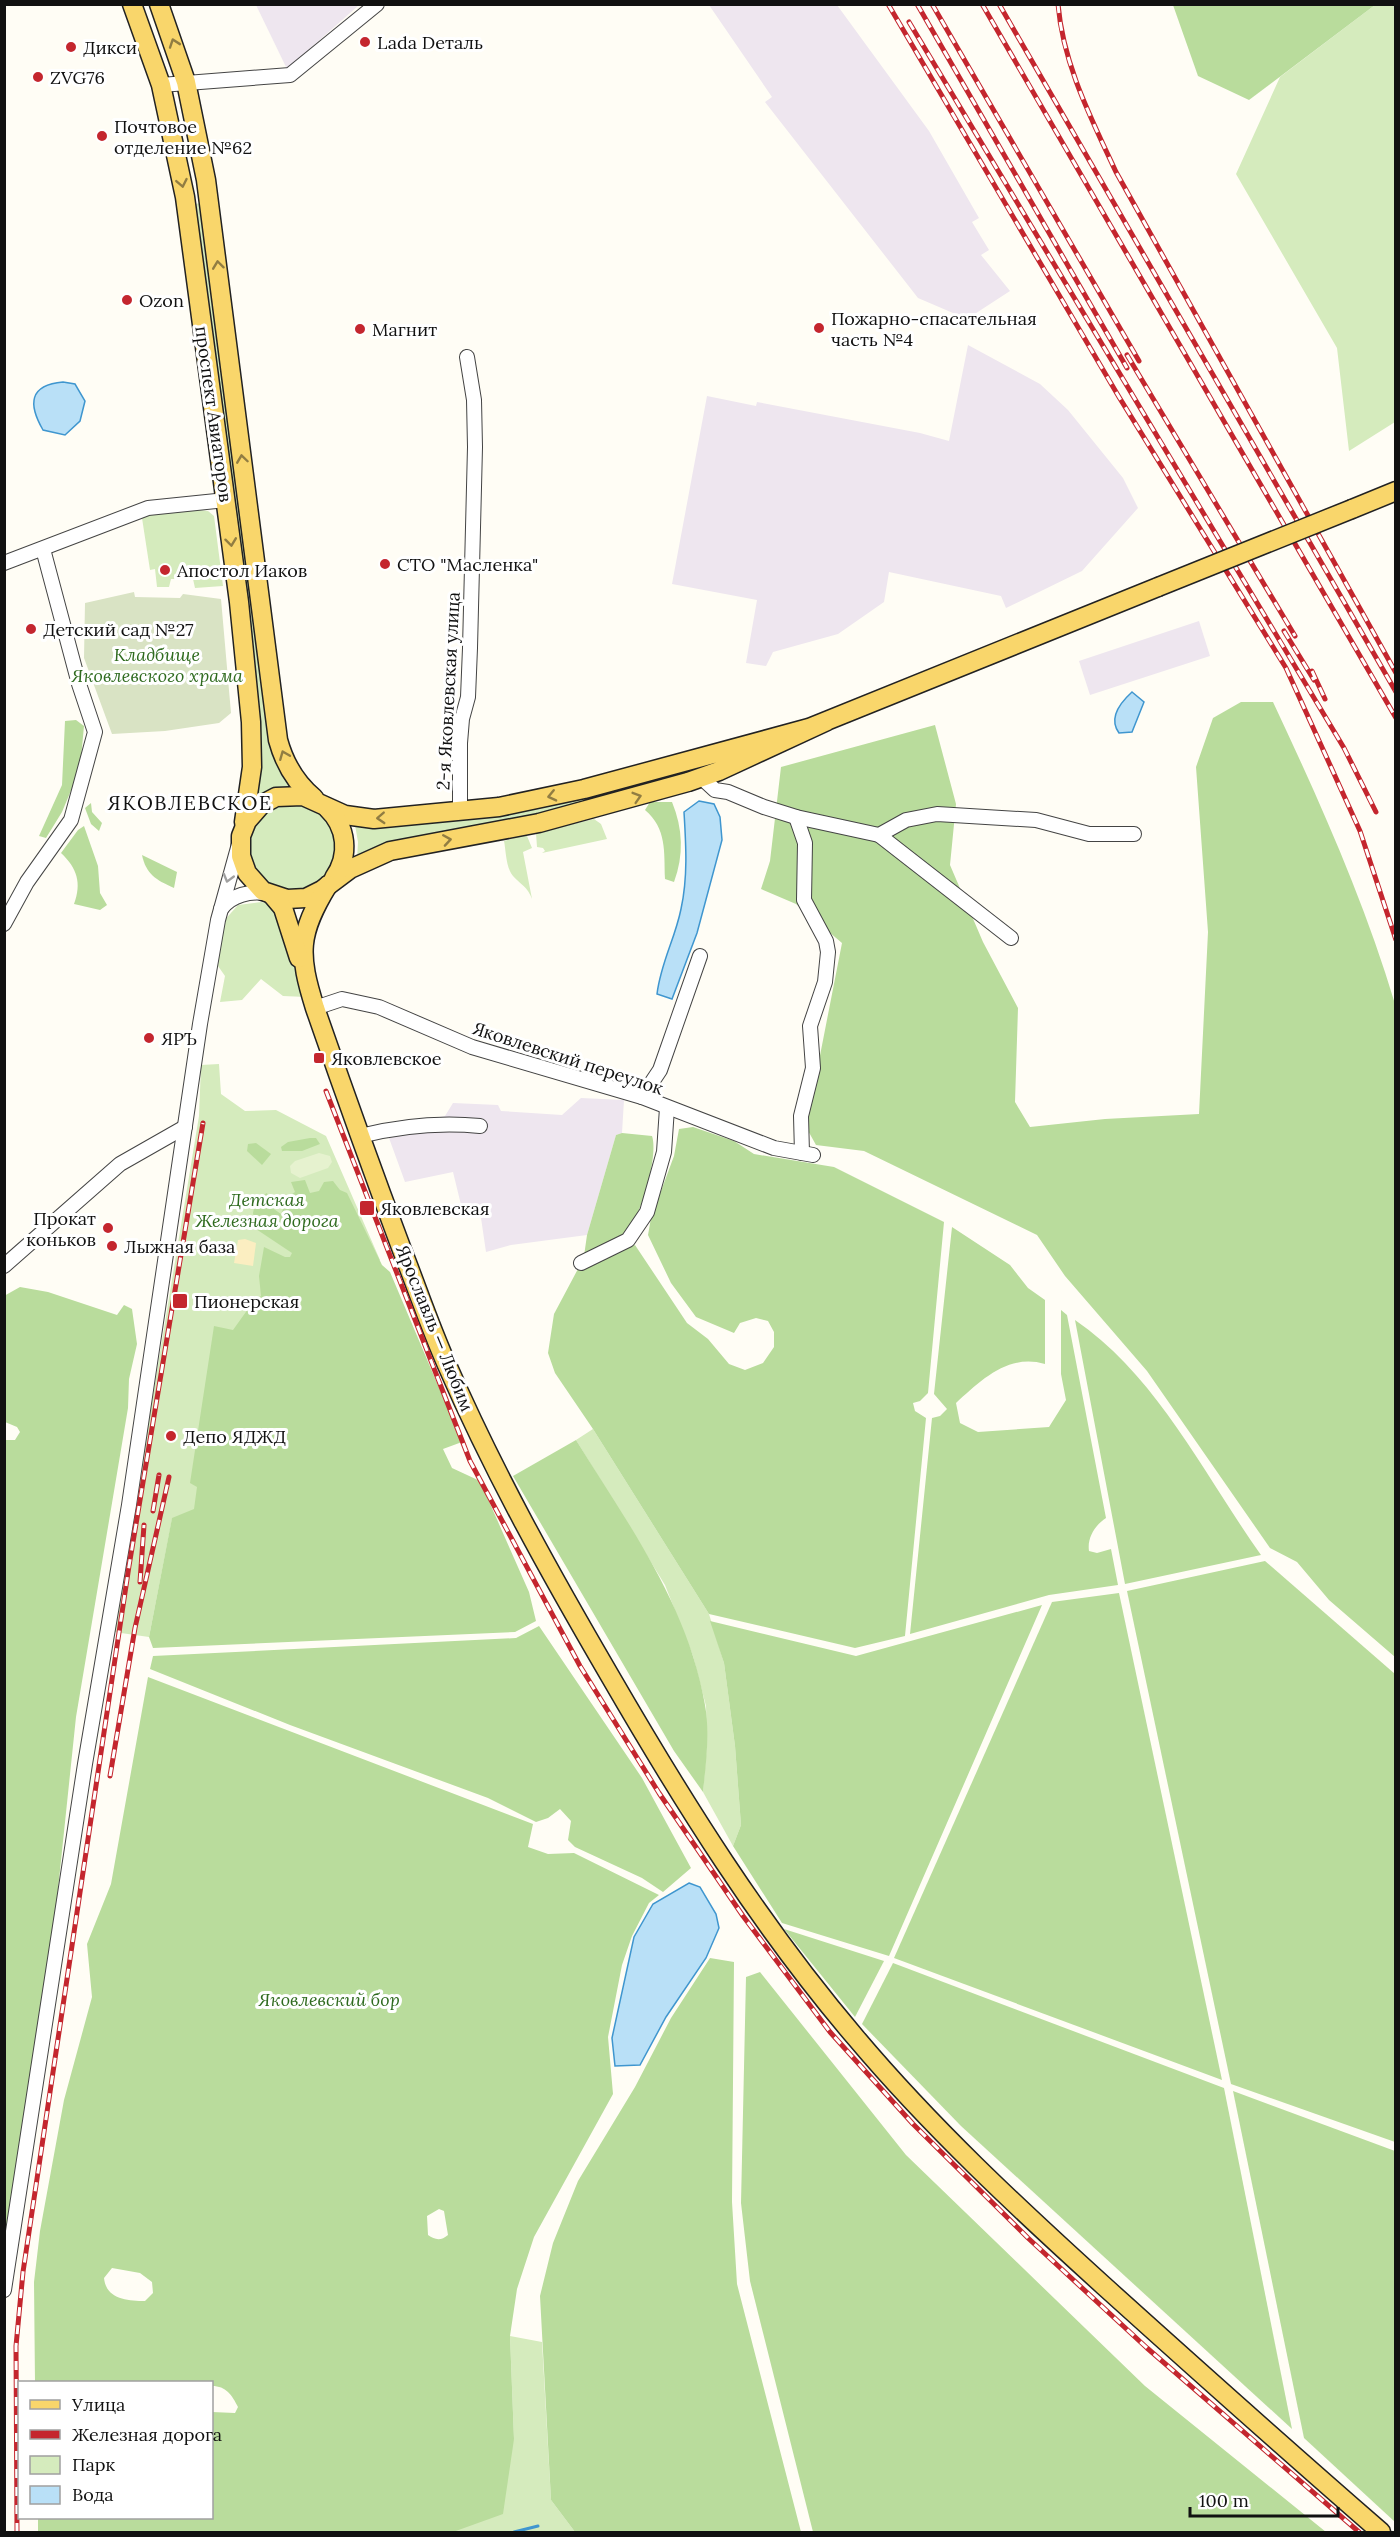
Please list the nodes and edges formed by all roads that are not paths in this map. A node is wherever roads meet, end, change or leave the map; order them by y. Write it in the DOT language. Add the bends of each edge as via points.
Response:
graph roads {
  1 [pos="132,4"];
  2 [pos="159,4"];
  3 [pos="377,4"];
  4 [pos="186,82"];
  5 [pos="161,85"];
  6 [pos="467,357"];
  7 [pos="1395,491"];
  8 [pos="226,500"];
  9 [pos="43,549"];
  10 [pos="4,563"];
  11 [pos="827,721"];
  12 [pos="702,778"];
  13 [pos="321,803"];
  14 [pos="460,812"];
  15 [pos="796,817"];
  16 [pos="242,833"];
  17 [pos="1134,834"];
  18 [pos="879,835"];
  19 [pos="330,883"];
  20 [pos="270,895"];
  21 [pos="218,920"];
  22 [pos="4,924"];
  23 [pos="1011,938"];
  24 [pos="700,956"];
  25 [pos="306,980"];
  26 [pos="315,1008"];
  27 [pos="642,1097"];
  28 [pos="667,1108"];
  29 [pos="480,1126"];
  30 [pos="185,1127"];
  31 [pos="360,1136"];
  32 [pos="581,1263"];
  33 [pos="4,1266"];
  34 [pos="4,2290"];
  35 [pos="1382,2532"];
  1 -- 5 [label="main road, проспект Авиаторов"];
  4 -- 2 [label="main road, проспект Авиаторов, one-way"];
  3 -- 4 [label="street" via="290,75"];
  4 -- 5 [label="street"];
  13 -- 4 [label="main road, проспект Авиаторов, one-way" via="298,781 278,740 212,218"];
  5 -- 8 [label="main road, проспект Авиаторов, one-way" via="185,197"];
  6 -- 14 [label="street, 2-я Яковлевская улица" via="474,400 475,458 468,697 460,743"];
  7 -- 11 [label="main road, bridge"];
  8 -- 9 [label="street" via="148,508"];
  8 -- 16 [label="main road, проспект Авиаторов, one-way" via="253,742"];
  9 -- 10 [label="street"];
  9 -- 22 [label="street" via="95,732 71,820 27,882"];
  11 -- 12 [label="main road"];
  11 -- 14 [label="main road, one-way" via="769,741 593,787"];
  12 -- 15 [label="street" via="716,790"];
  19 -- 12 [label="main road, one-way" via="360,863 390,851 581,813"];
  14 -- 13 [label="main road, one-way" via="366,818 345,815"];
  13 -- 16 [label="main road" via="295,795 276,797 253,812"];
  13 -- 19 [label="main road" via="340,824 345,843 342,863"];
  15 -- 18 [label="street"];
  15 -- 28 [label="street, Яковлевский переулок" via="805,843 804,900 828,952 825,982 810,1026 813,1068 801,1116 807,1154 774,1148"];
  16 -- 20 [label="main road" via="240,856 246,873"];
  16 -- 21 [label="street, one-way"];
  17 -- 18 [label="street" via="1089,834 1036,820 937,814 906,820"];
  18 -- 23 [label="street"];
  19 -- 20 [label="main road" via="314,895 297,899"];
  19 -- 25 [label="main road, Ярославль — Любим" via="306,932 302,958"];
  20 -- 21 [label="street" via="236,897 224,906"];
  20 -- 25 [label="main road" via="283,909"];
  21 -- 30 [label="street"];
  24 -- 27 [label="street" via="660,1070"];
  25 -- 26 [label="main road, Ярославль — Любим"];
  26 -- 27 [label="street, Яковлевский переулок" via="342,999 379,1007 472,1047"];
  26 -- 31 [label="main road, Ярославль — Любим"];
  27 -- 28 [label="street, Яковлевский переулок"];
  28 -- 32 [label="street" via="664,1152 647,1212 628,1240"];
  29 -- 31 [label="street" via="433,1124"];
  30 -- 33 [label="street" via="120,1164"];
  30 -- 34 [label="street"];
  31 -- 35 [label="main road, Ярославль — Любим" via="445,1361 493,1464 576,1618 668,1774 782,1943 856,2038 1036,2225 1223,2395"];
}
